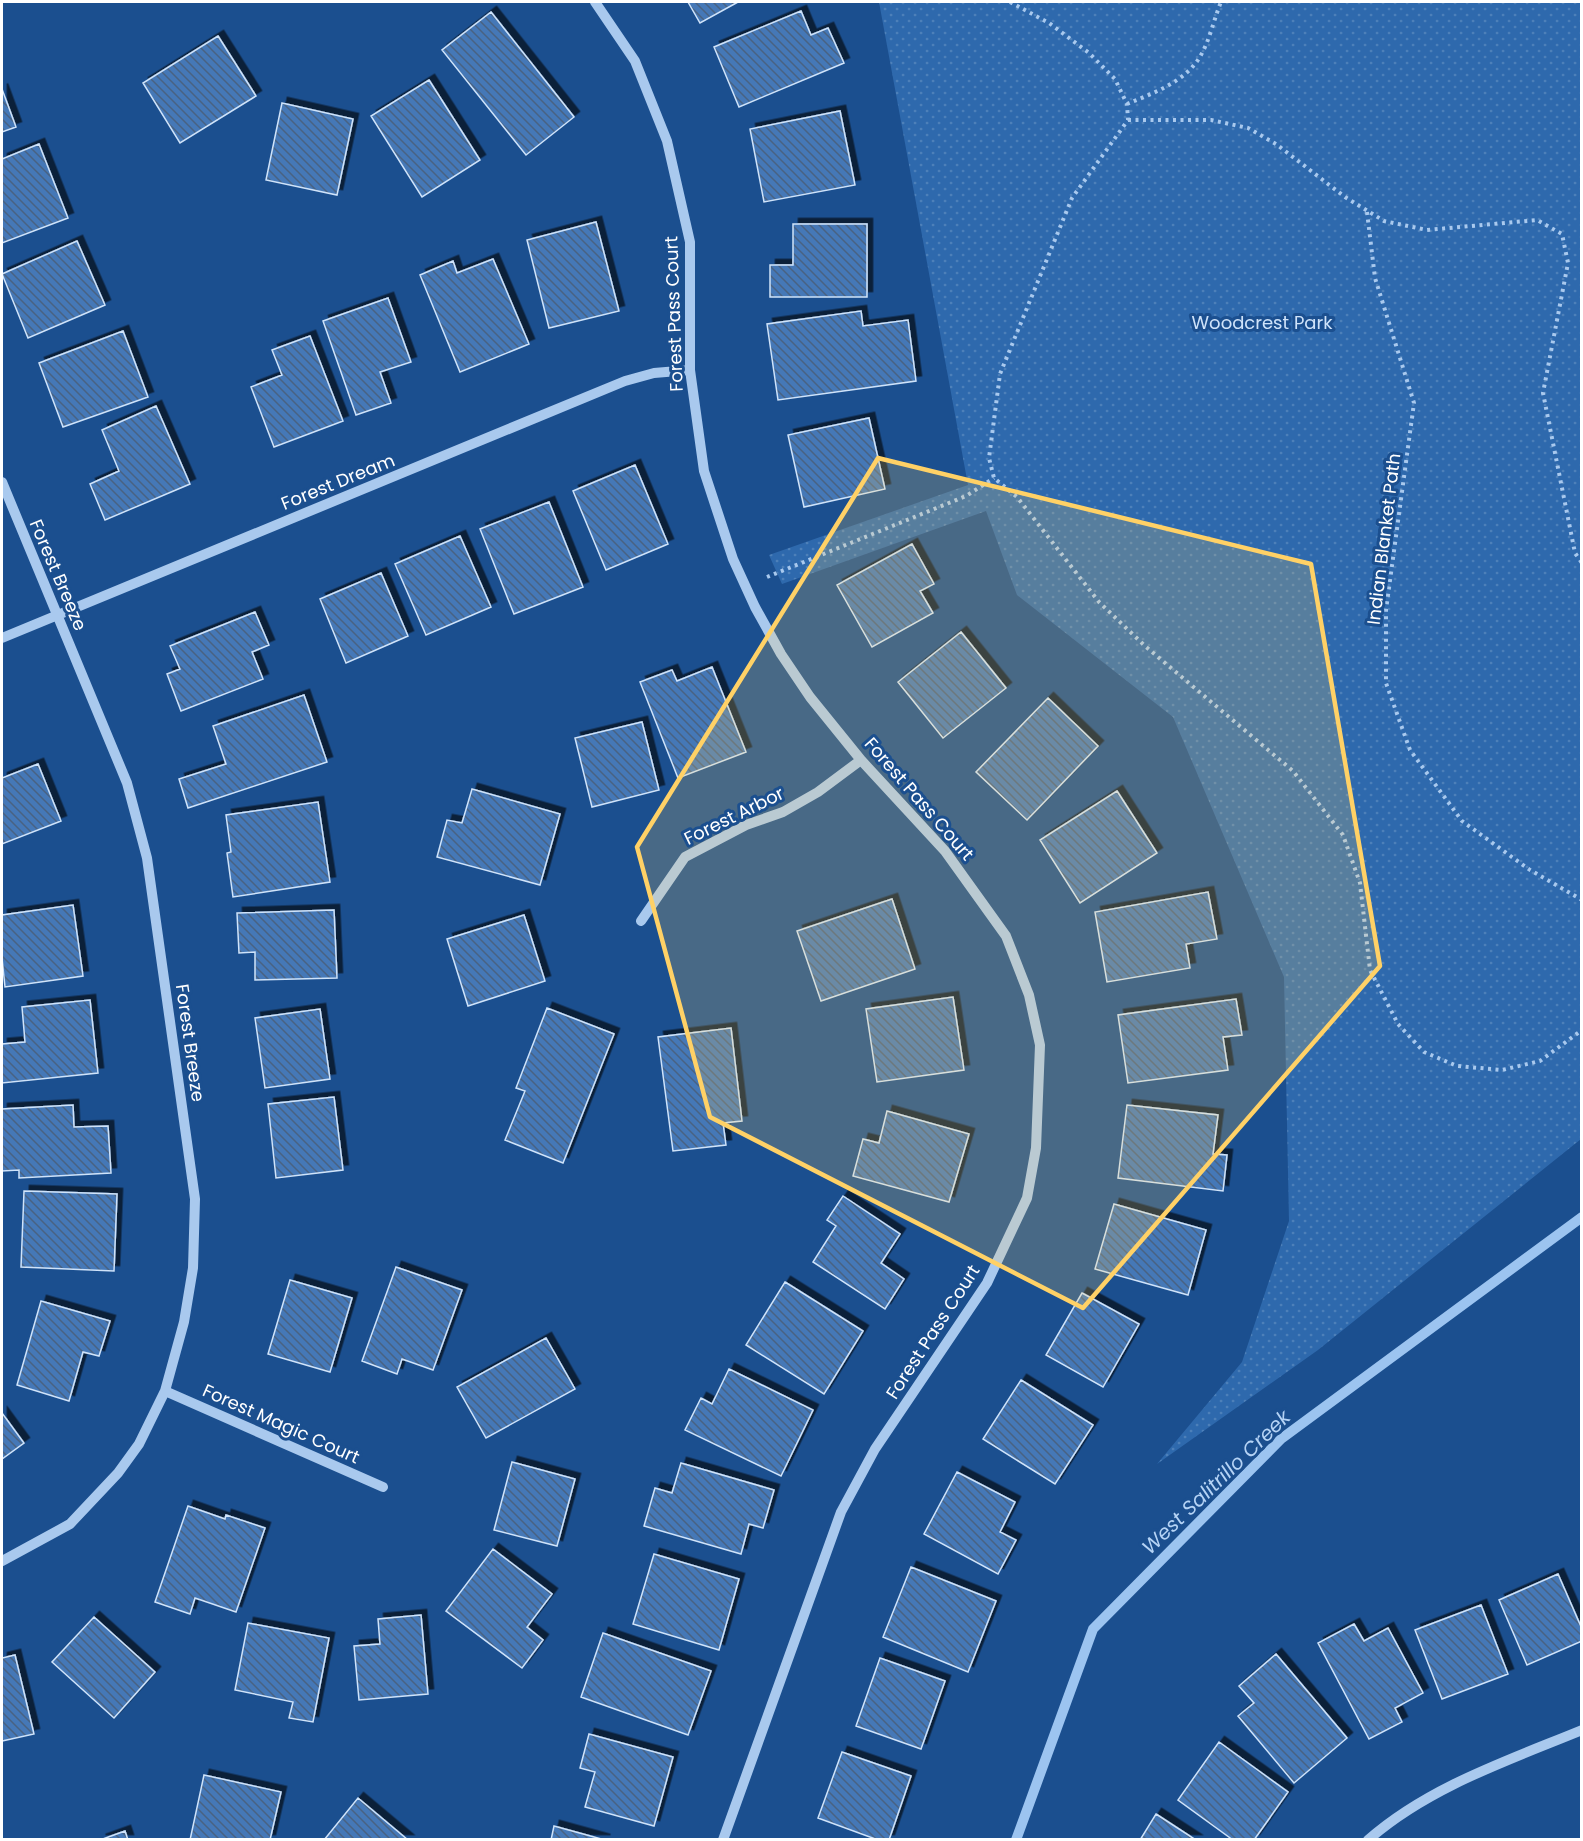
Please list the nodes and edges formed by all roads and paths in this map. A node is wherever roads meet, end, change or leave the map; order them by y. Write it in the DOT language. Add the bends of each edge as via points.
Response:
graph roads {
  1 [pos="595,2"];
  2 [pos="1010,2"];
  3 [pos="1221,2"];
  4 [pos="1127,105"];
  5 [pos="1128,120"];
  6 [pos="1367,211"];
  7 [pos="690,370"];
  8 [pos="994,478"];
  9 [pos="2,482"];
  10 [pos="1581,563"];
  11 [pos="745,586"];
  12 [pos="57,616"];
  13 [pos="2,638"];
  14 [pos="861,760"];
  15 [pos="1581,900"];
  16 [pos="641,921"];
  17 [pos="1581,1030"];
  18 [pos="165,1391"];
  19 [pos="383,1487"];
  20 [pos="2,1561"];
  21 [pos="1581,1730"];
  22 [pos="723,1839"];
  23 [pos="1368,1839"];
  1 -- 7 [label="street, Forest Pass Court" via="635,61 667,141 690,242"];
  2 -- 4 [label="path" via="1049,23 1089,53 1115,79"];
  3 -- 4 [label="path" via="1200,56 1188,70 1162,89"];
  4 -- 5 [label="path"];
  5 -- 6 [label="path" via="1210,120 1248,128"];
  5 -- 8 [label="path" via="1072,198 1000,374 989,458"];
  6 -- 10 [label="path" via="1384,221 1427,230 1537,220 1562,234 1568,263 1543,393 1575,553"];
  6 -- 15 [label="path, Indian Blanket Path" via="1375,278 1414,403 1386,610 1386,683 1410,750 1462,821 1530,870"];
  7 -- 11 [label="street, Forest Pass Court" via="705,471"];
  7 -- 12 [label="street, Forest Dream" via="654,373 625,381"];
  8 -- 11 [label="path" via="966,496"];
  8 -- 17 [label="path" via="1017,497 1099,602 1293,771 1343,835 1360,883 1370,970 1398,1024 1424,1052 1457,1066 1502,1070 1540,1061"];
  9 -- 12 [label="street, Forest Breeze"];
  11 -- 14 [label="street, Forest Pass Court" via="787,663"];
  12 -- 13 [label="street, Forest Dream"];
  12 -- 18 [label="street, Forest Breeze" via="127,783 147,858 195,1199 193,1268 184,1322"];
  14 -- 16 [label="street, Forest Arbor" via="783,812 746,825 684,857"];
  14 -- 22 [label="street, Forest Pass Court" via="945,851 1006,936 1029,995 1040,1045 1036,1148 1027,1198 987,1283 875,1449 841,1512"];
  18 -- 19 [label="street, Forest Magic Court"];
  18 -- 20 [label="street, Forest Breeze" via="139,1444 118,1473 70,1524"];
  21 -- 23 [label="street" via="1487,1768 1392,1819"];
}
